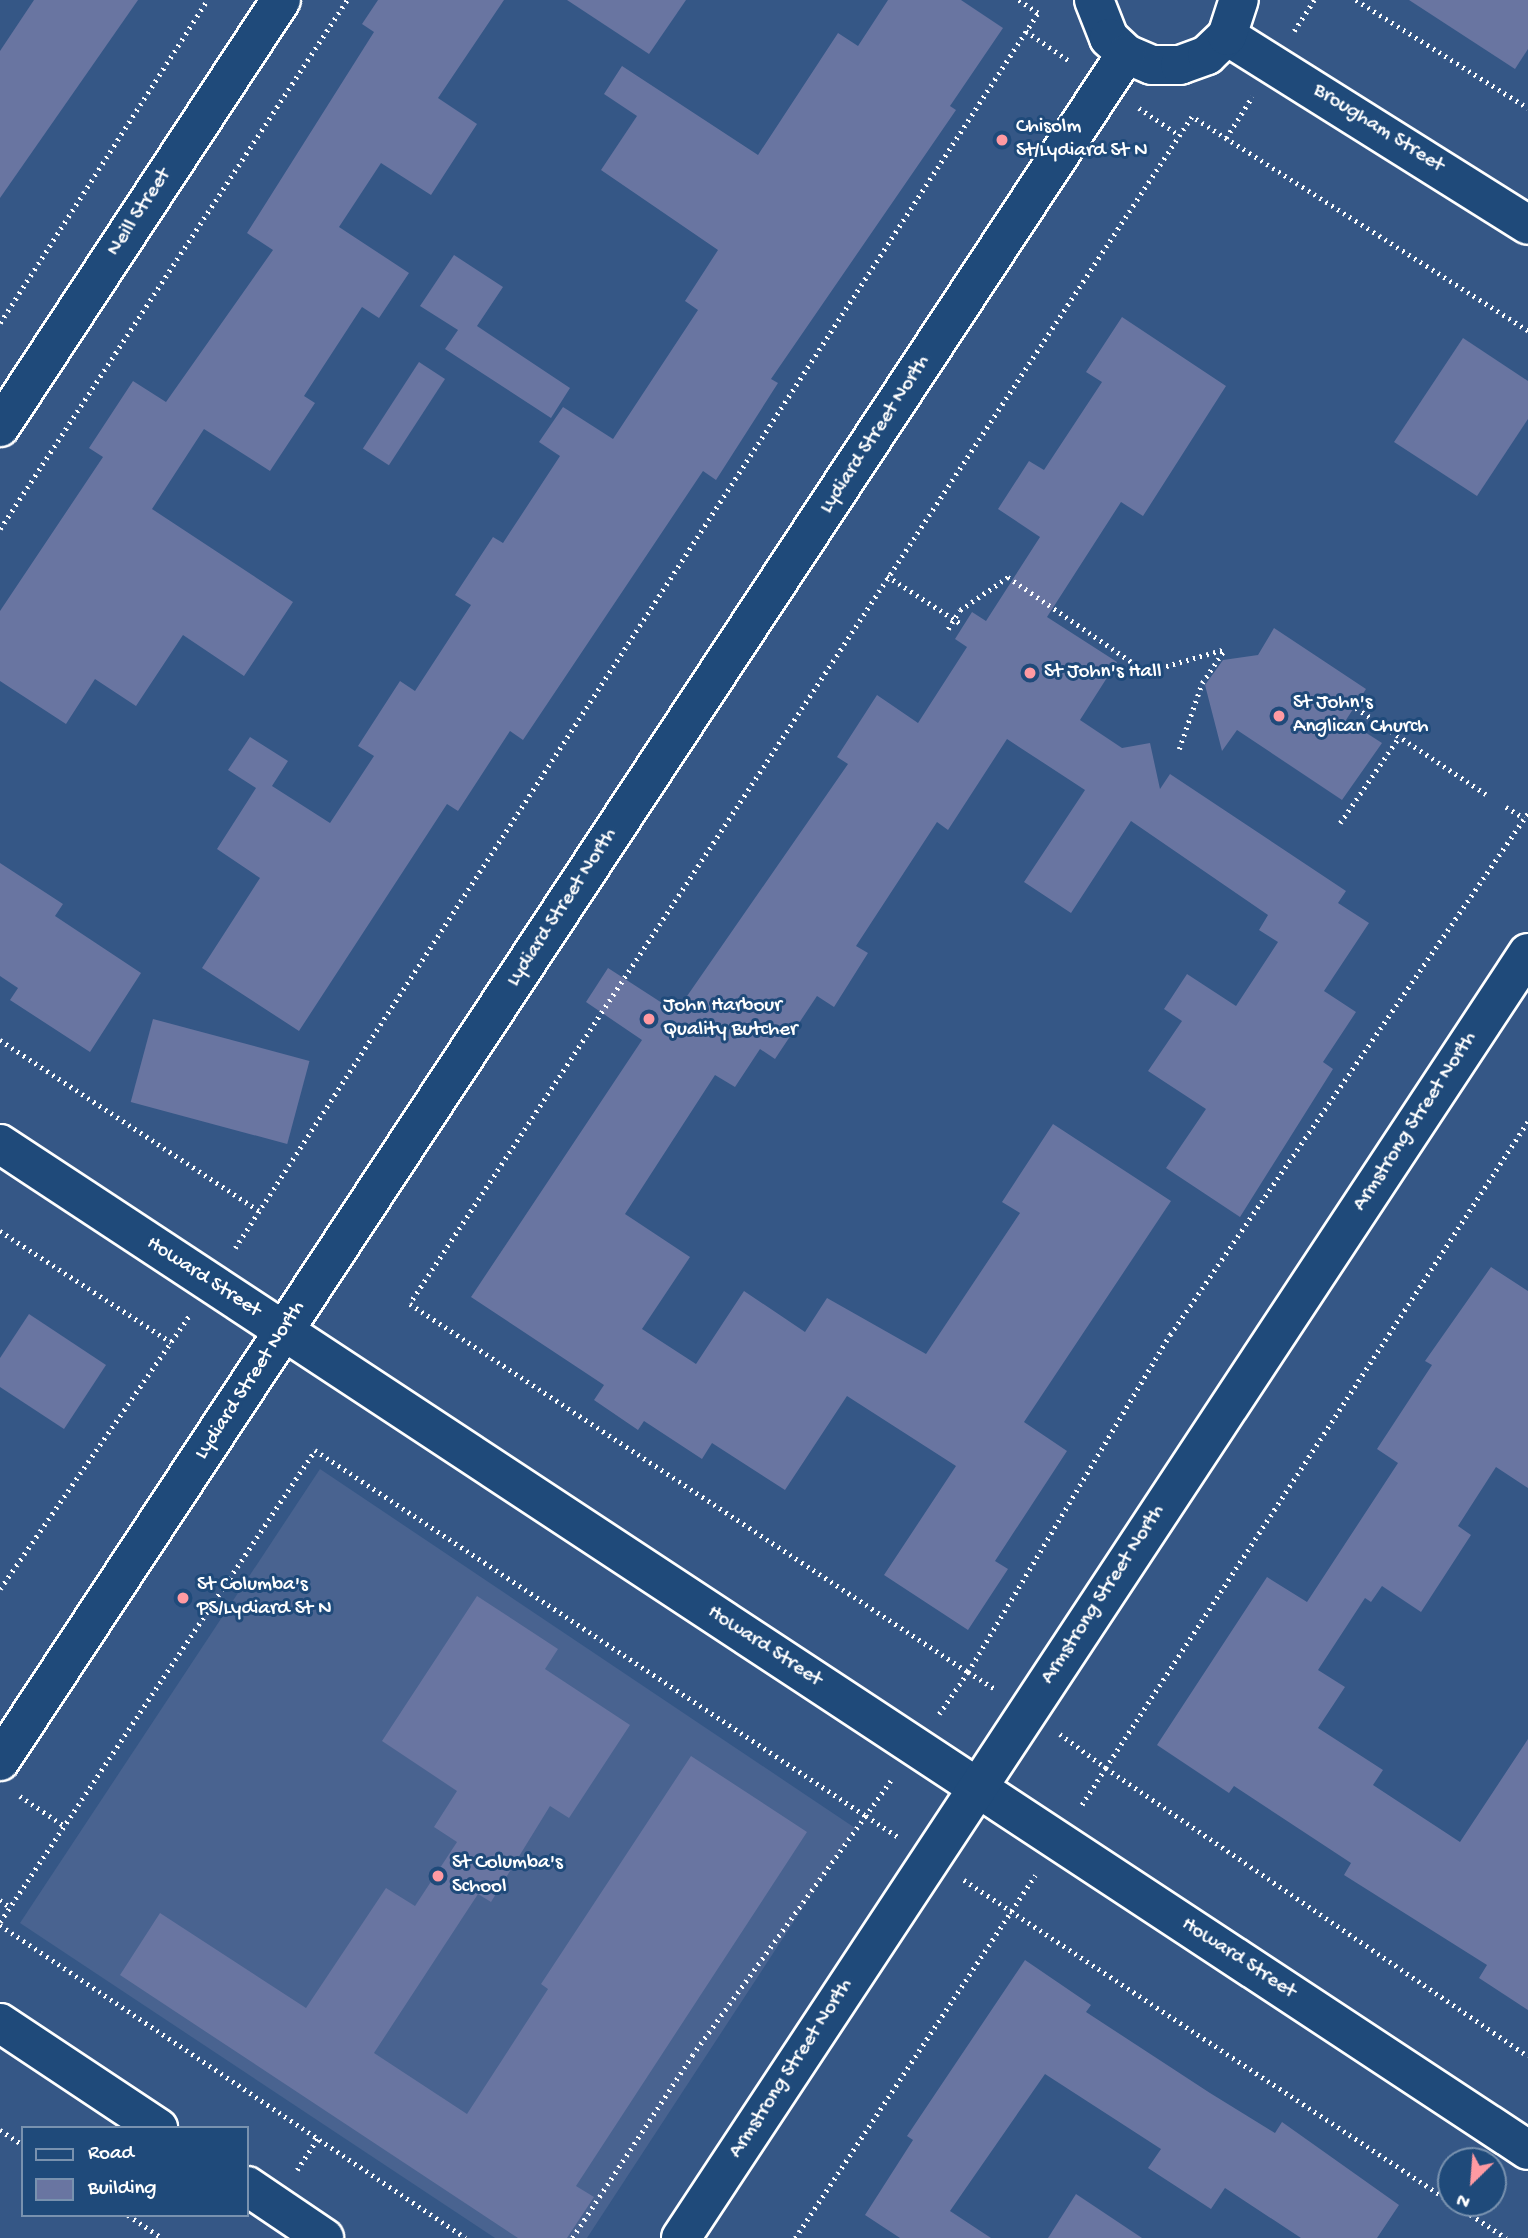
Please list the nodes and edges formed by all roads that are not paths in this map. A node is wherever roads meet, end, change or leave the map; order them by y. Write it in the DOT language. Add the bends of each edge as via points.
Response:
graph roads {
  1 [pos="281,0"];
  2 [pos="1094,0"];
  3 [pos="1240,0"];
  4 [pos="1227,36"];
  5 [pos="1126,54"];
  6 [pos="1528,225"];
  7 [pos="0,427"];
  8 [pos="1528,953"];
  9 [pos="0,1144"];
  10 [pos="284,1331"];
  11 [pos="5,1775"];
  12 [pos="976,1786"];
  13 [pos="0,2023"];
  14 [pos="155,2126"];
  15 [pos="1528,2150"];
  16 [pos="248,2187"];
  17 [pos="324,2238"];
  18 [pos="681,2238"];
  1 -- 7 [label="street, Neill Street"];
  2 -- 5 [label="street" via="1109,38"];
  3 -- 4 [label="street"];
  4 -- 5 [label="street" via="1207,55 1180,65 1152,65"];
  4 -- 6 [label="street, Brougham Street"];
  5 -- 10 [label="street, Lydiard Street North"];
  8 -- 12 [label="street, Armstrong Street North"];
  9 -- 10 [label="street, Howard Street"];
  10 -- 11 [label="street, Lydiard Street North"];
  10 -- 12 [label="street, Howard Street"];
  12 -- 15 [label="street, Howard Street"];
  12 -- 18 [label="street, Armstrong Street North"];
  13 -- 14 [label="street"];
  16 -- 17 [label="street"];
}
